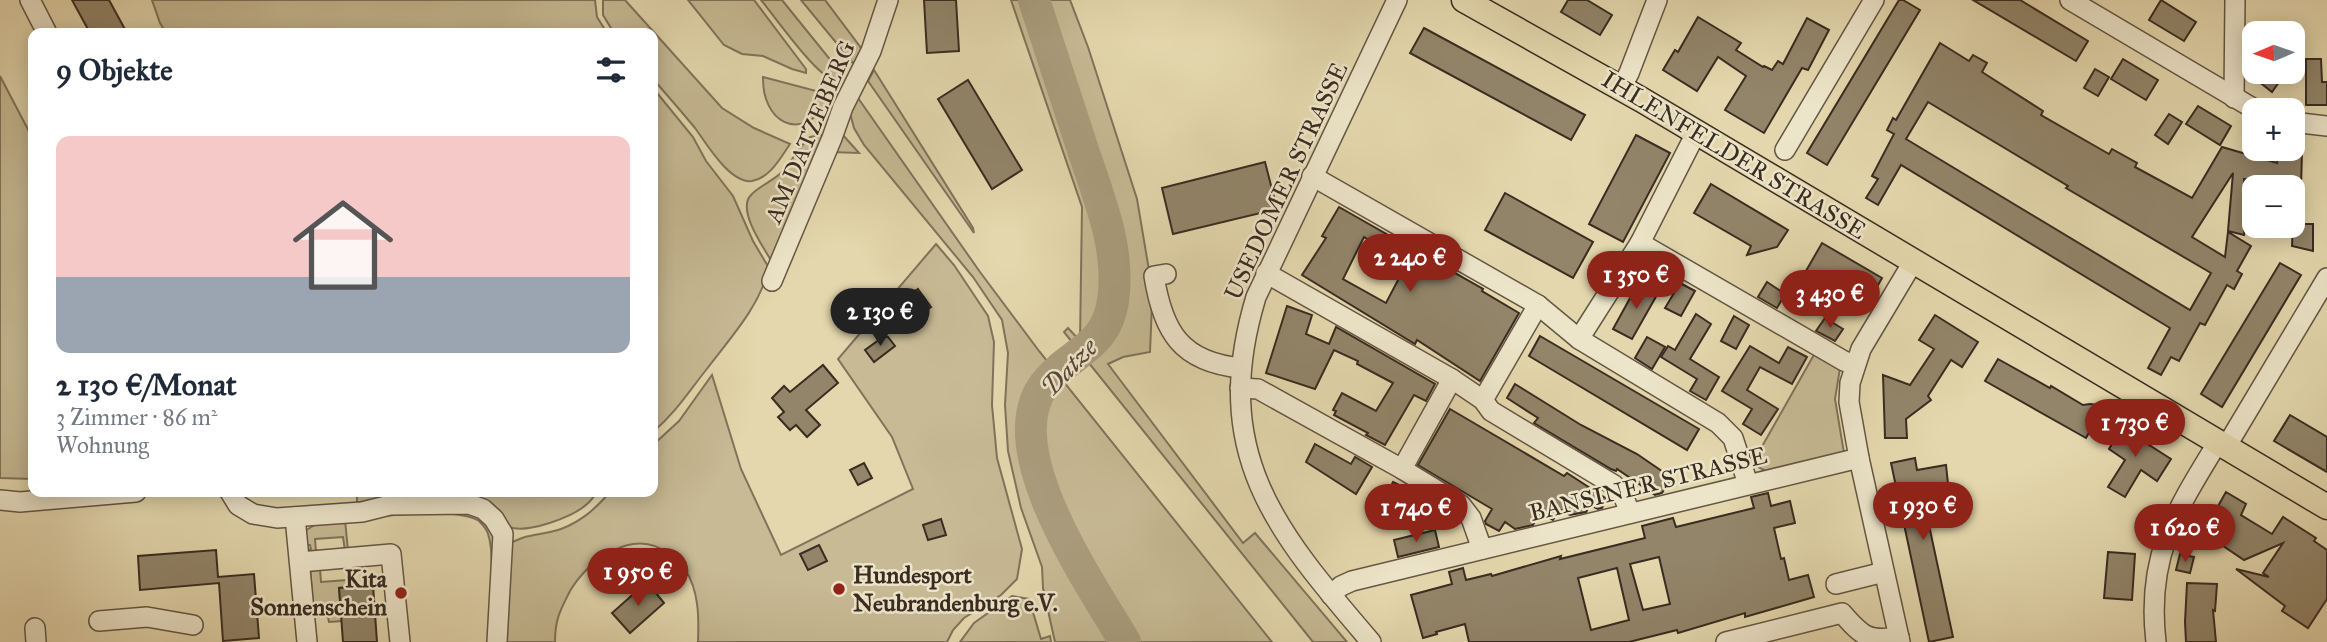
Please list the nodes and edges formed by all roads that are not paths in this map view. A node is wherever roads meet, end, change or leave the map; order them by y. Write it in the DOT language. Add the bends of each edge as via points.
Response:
graph roads {
  1 [pos="30,0"];
  2 [pos="1397,0"];
  3 [pos="1464,0"];
  4 [pos="1657,0"];
  5 [pos="1874,0"];
  6 [pos="2070,0"];
  7 [pos="2235,0"];
  8 [pos="886,6"];
  9 [pos="44,28"];
  10 [pos="1621,88"];
  11 [pos="2234,98"];
  12 [pos="2242,102"];
  13 [pos="2305,123"];
  14 [pos="2327,126"];
  15 [pos="1696,133"];
  16 [pos="1785,150"];
  17 [pos="1312,176"];
  18 [pos="1640,243"];
  19 [pos="1913,262"];
  20 [pos="1266,273"];
  21 [pos="1166,274"];
  22 [pos="2327,278"];
  23 [pos="772,281"];
  24 [pos="1538,305"];
  25 [pos="1579,339"];
  26 [pos="1855,365"];
  27 [pos="1240,378"];
  28 [pos="1452,379"];
  29 [pos="1483,400"];
  30 [pos="2222,445"];
  31 [pos="1858,458"];
  32 [pos="1402,469"];
  33 [pos="1748,484"];
  34 [pos="78,497"];
  35 [pos="233,497"];
  36 [pos="0,500"];
  37 [pos="2327,507"];
  38 [pos="1630,513"];
  39 [pos="295,517"];
  40 [pos="1482,550"];
  41 [pos="300,562"];
  42 [pos="1884,572"];
  43 [pos="1836,584"];
  44 [pos="1331,595"];
  45 [pos="99,621"];
  46 [pos="193,625"];
  47 [pos="1900,640"];
  48 [pos="307,642"];
  49 [pos="400,642"];
  50 [pos="497,642"];
  51 [pos="1371,642"];
  52 [pos="1727,642"];
  53 [pos="2156,642"];
  1 -- 9 [label="street"];
  2 -- 17 [label="street, USEDOMER STRASSE"];
  3 -- 10 [label="main road, IHLENFELDER STRASSE"];
  4 -- 10 [label="street"];
  5 -- 16 [label="street"];
  6 -- 11 [label="street"];
  7 -- 11 [label="street"];
  8 -- 23 [label="street, AM DATZEBERG" via="872,51 843,107"];
  10 -- 15 [label="main road, IHLENFELDER STRASSE"];
  11 -- 12 [label="street"];
  13 -- 14 [label="street"];
  15 -- 18 [label="street"];
  15 -- 19 [label="main road, IHLENFELDER STRASSE"];
  17 -- 20 [label="street, USEDOMER STRASSE"];
  17 -- 24 [label="street"];
  18 -- 25 [label="street"];
  18 -- 26 [label="street"];
  19 -- 26 [label="street"];
  19 -- 30 [label="main road, IHLENFELDER STRASSE"];
  20 -- 27 [label="street, USEDOMER STRASSE" via="1248,324"];
  20 -- 28 [label="street"];
  21 -- 27 [label="street" via="1154,276 1158,304 1173,335 1192,354"];
  22 -- 30 [label="street"];
  24 -- 25 [label="street"];
  24 -- 29 [label="street"];
  25 -- 33 [label="street" via="1727,430"];
  26 -- 31 [label="street" via="1849,402"];
  27 -- 32 [label="street"];
  27 -- 44 [label="street, USEDOMER STRASSE" via="1243,434 1256,480 1282,529"];
  28 -- 29 [label="street"];
  28 -- 32 [label="street"];
  29 -- 38 [label="street" via="1491,411 1614,485"];
  30 -- 37 [label="main road, IHLENFELDER STRASSE"];
  30 -- 53 [label="street" via="2196,476 2164,542 2153,594"];
  31 -- 33 [label="street, BANSINER STRASSE"];
  31 -- 42 [label="street"];
  32 -- 40 [label="street" via="1461,505 1471,518"];
  33 -- 38 [label="street, BANSINER STRASSE"];
  34 -- 36 [label="street"];
  35 -- 39 [label="street" via="253,514"];
  38 -- 40 [label="street, BANSINER STRASSE"];
  39 -- 41 [label="street"];
  39 -- 50 [label="street" via="390,505 469,504 483,509 503,534"];
  40 -- 44 [label="street, BANSINER STRASSE" via="1352,581"];
  41 -- 48 [label="street"];
  41 -- 49 [label="street" via="391,554"];
  42 -- 43 [label="street"];
  42 -- 47 [label="street"];
  44 -- 51 [label="street, USEDOMER STRASSE"];
  45 -- 46 [label="street" via="148,617"];
  47 -- 52 [label="street" via="1868,638 1842,613"];
}
